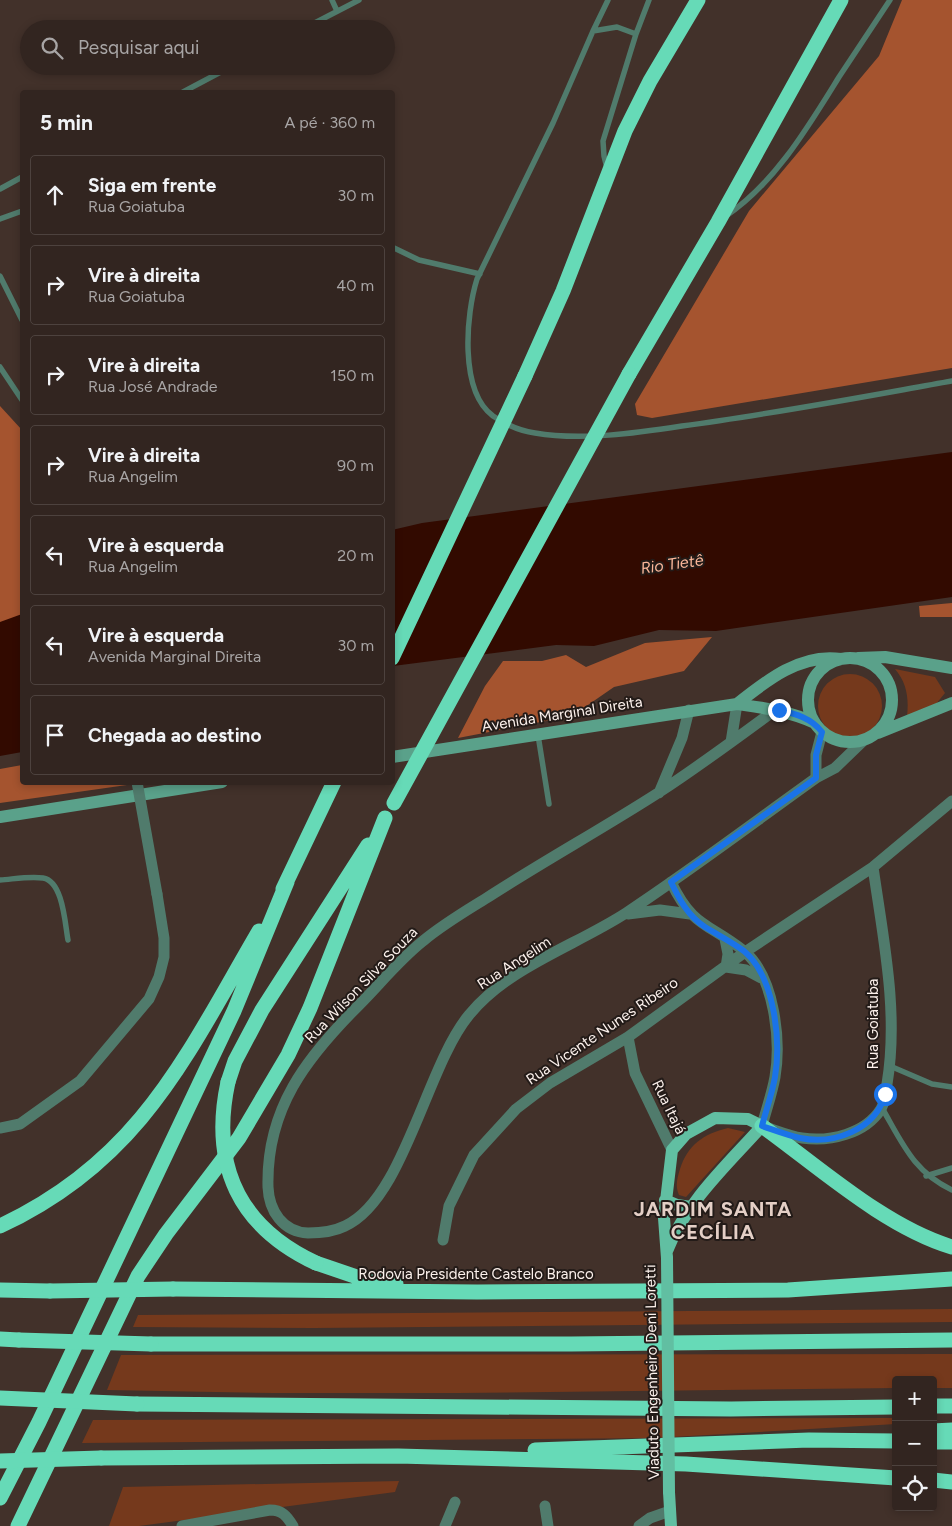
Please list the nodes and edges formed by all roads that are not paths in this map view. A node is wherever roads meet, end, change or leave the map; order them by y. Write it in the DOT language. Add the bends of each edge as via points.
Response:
graph roads {
  1 [pos="332,0"];
  2 [pos="359,0"];
  3 [pos="608,0"];
  4 [pos="649,0"];
  5 [pos="698,0"];
  6 [pos="841,0"];
  7 [pos="890,0"];
  8 [pos="337,11"];
  9 [pos="320,20"];
  10 [pos="594,31"];
  11 [pos="636,34"];
  12 [pos="215,75"];
  13 [pos="186,90"];
  14 [pos="608,171"];
  15 [pos="20,178"];
  16 [pos="0,189"];
  17 [pos="20,212"];
  18 [pos="0,218"];
  19 [pos="718,222"];
  20 [pos="395,248"];
  21 [pos="480,274"];
  22 [pos="0,276"];
  23 [pos="20,316"];
  24 [pos="0,367"];
  25 [pos="952,381"];
  26 [pos="20,397"];
  27 [pos="395,652"];
  28 [pos="848,659"];
  29 [pos="950,671"];
  30 [pos="952,703"];
  31 [pos="737,704"];
  32 [pos="689,710"];
  33 [pos="775,710"];
  34 [pos="818,727"];
  35 [pos="876,734"];
  36 [pos="538,735"];
  37 [pos="863,741"];
  38 [pos="731,742"];
  39 [pos="395,757"];
  40 [pos="816,778"];
  41 [pos="138,785"];
  42 [pos="203,785"];
  43 [pos="333,785"];
  44 [pos="659,792"];
  45 [pos="952,801"];
  46 [pos="549,804"];
  47 [pos="0,817"];
  48 [pos="385,818"];
  49 [pos="873,867"];
  50 [pos="0,880"];
  51 [pos="287,882"];
  52 [pos="671,882"];
  53 [pos="624,914"];
  54 [pos="690,914"];
  55 [pos="725,939"];
  56 [pos="68,940"];
  57 [pos="746,952"];
  58 [pos="726,967"];
  59 [pos="764,979"];
  60 [pos="628,1037"];
  61 [pos="890,1066"];
  62 [pos="952,1087"];
  63 [pos="882,1108"];
  64 [pos="762,1126"];
  65 [pos="0,1128"];
  66 [pos="672,1150"];
  67 [pos="952,1168"];
  68 [pos="926,1176"];
  69 [pos="952,1190"];
  70 [pos="268,1194"];
  71 [pos="665,1200"];
  72 [pos="691,1207"];
  73 [pos="0,1226"];
  74 [pos="443,1240"];
  75 [pos="952,1247"];
  76 [pos="667,1255"];
  77 [pos="952,1279"];
  78 [pos="0,1290"];
  79 [pos="477,1292"];
  80 [pos="0,1339"];
  81 [pos="952,1340"];
  82 [pos="0,1398"];
  83 [pos="937,1406"];
  84 [pos="952,1406"];
  85 [pos="892,1407"];
  86 [pos="952,1430"];
  87 [pos="937,1431"];
  88 [pos="892,1434"];
  89 [pos="809,1440"];
  90 [pos="892,1441"];
  91 [pos="937,1442"];
  92 [pos="952,1442"];
  93 [pos="398,1456"];
  94 [pos="0,1460"];
  95 [pos="892,1478"];
  96 [pos="937,1480"];
  97 [pos="952,1482"];
  98 [pos="0,1498"];
  99 [pos="455,1502"];
  100 [pos="545,1506"];
  101 [pos="670,1510"];
  102 [pos="18,1526"];
  103 [pos="182,1526"];
  104 [pos="293,1526"];
  105 [pos="445,1526"];
  106 [pos="548,1526"];
  107 [pos="638,1526"];
  108 [pos="670,1526"];
  1 -- 8 [label="lane"];
  2 -- 8 [label="lane"];
  3 -- 10 [label="lane"];
  4 -- 11 [label="lane"];
  5 -- 14 [label="highway" via="650,82"];
  6 -- 19 [label="highway"];
  7 -- 19 [label="lane" via="820,108 772,174 747,202"];
  8 -- 9 [label="lane"];
  10 -- 11 [label="lane" via="617,27"];
  10 -- 21 [label="lane"];
  11 -- 14 [label="lane" via="603,141"];
  12 -- 13 [label="lane"];
  14 -- 27 [label="highway, bridge" via="563,291"];
  15 -- 16 [label="lane"];
  17 -- 18 [label="lane"];
  19 -- 48 [label="highway, bridge" via="630,374"];
  20 -- 21 [label="lane" via="419,260"];
  21 -- 25 [label="lane" via="471,299 468,329 469,359 480,401 492,415 534,433 559,436 664,429"];
  22 -- 23 [label="lane"];
  24 -- 26 [label="lane"];
  28 -- 29 [label="main road" via="885,657"];
  28 -- 31 [label="main road" via="805,660 761,685"];
  28 -- 34 [label="main road" via="830,664 819,672 812,684 809,704"];
  28 -- 35 [label="main road" via="867,662 880,670 888,682 892,710"];
  30 -- 35 [label="main road"];
  31 -- 32 [label="main road, Avenida Marginal Direita"];
  31 -- 33 [label="main road, Avenida Marginal Direita"];
  31 -- 38 [label="street"];
  32 -- 36 [label="main road, Avenida Marginal Direita"];
  32 -- 44 [label="street" via="682,738"];
  33 -- 34 [label="main road, Avenida Marginal Direita" via="796,714"];
  33 -- 38 [label="street, Rua Wilson Silva Souza"];
  34 -- 37 [label="main road" via="841,741"];
  34 -- 40 [label="street"];
  35 -- 37 [label="main road"];
  36 -- 39 [label="main road, Avenida Marginal Direita"];
  36 -- 46 [label="lane"];
  37 -- 40 [label="street, Rua Angelim" via="835,768"];
  38 -- 44 [label="street, Rua Wilson Silva Souza"];
  40 -- 52 [label="street, Rua Angelim"];
  41 -- 65 [label="street, bridge" via="164,938 159,977 149,999 80,1081 20,1124"];
  42 -- 47 [label="main road"];
  43 -- 51 [label="highway"];
  44 -- 70 [label="street, Rua Wilson Silva Souza" via="469,909 424,939 408,954 324,1042 289,1092 271,1140"];
  45 -- 49 [label="street, Rua Vicente Nunes Ribeiro"];
  48 -- 79 [label="highway, bridge" via="262,1010 235,1060 223,1107 224,1152 248,1211 284,1246 316,1263 378,1281"];
  48 -- 102 [label="highway" via="310,1008 288,1055 239,1138 138,1276"];
  49 -- 57 [label="street, Rua Vicente Nunes Ribeiro"];
  49 -- 61 [label="street, Rua Goiatuba" via="890,996"];
  50 -- 56 [label="lane" via="44,878 54,882 59,892"];
  51 -- 73 [label="highway" via="179,1069 151,1108 119,1143 72,1184"];
  51 -- 98 [label="highway" via="234,1011"];
  52 -- 53 [label="street, Rua Angelim"];
  52 -- 54 [label="street"];
  53 -- 54 [label="street" via="660,910"];
  53 -- 70 [label="street, Rua Angelim" via="530,967 475,1008 448,1048 379,1196 347,1226 328,1232 301,1233 284,1226"];
  54 -- 55 [label="street"];
  55 -- 57 [label="street"];
  55 -- 58 [label="street"];
  57 -- 58 [label="street, Rua Vicente Nunes Ribeiro"];
  57 -- 59 [label="street"];
  58 -- 59 [label="street" via="746,970"];
  58 -- 60 [label="street, Rua Vicente Nunes Ribeiro"];
  59 -- 64 [label="street" via="772,1002 777,1044 775,1077"];
  60 -- 66 [label="street, Rua Itajá" via="635,1073"];
  60 -- 74 [label="street, Rua Vicente Nunes Ribeiro" via="550,1083 516,1109 490,1136 462,1176 449,1206"];
  61 -- 62 [label="lane" via="932,1084"];
  61 -- 63 [label="street, Rua Goiatuba"];
  63 -- 64 [label="street" via="858,1130 819,1140 800,1138"];
  63 -- 68 [label="lane"];
  64 -- 66 [label="main road" via="748,1119 715,1118 686,1134"];
  64 -- 72 [label="main road"];
  64 -- 75 [label="highway" via="868,1204 905,1227"];
  66 -- 71 [label="main road, Rua Itajá"];
  67 -- 68 [label="lane"];
  68 -- 69 [label="lane"];
  71 -- 72 [label="main road"];
  71 -- 76 [label="main road, Rua Itajá"];
  72 -- 76 [label="main road" via="673,1236"];
  76 -- 101 [label="main road, Viaduto Engenheiro Deni Loretti, bridge"];
  77 -- 79 [label="highway, Rodovia Presidente Castelo Branco" via="788,1290"];
  78 -- 79 [label="highway, Rodovia Presidente Castelo Branco, bridge"];
  80 -- 81 [label="highway, bridge" via="151,1344"];
  82 -- 85 [label="highway, bridge" via="137,1404 721,1409"];
  83 -- 84 [label="highway"];
  86 -- 87 [label="highway"];
  88 -- 89 [label="highway"];
  89 -- 90 [label="highway"];
  89 -- 93 [label="highway"];
  91 -- 92 [label="highway"];
  93 -- 94 [label="highway, bridge"];
  93 -- 95 [label="highway" via="686,1464"];
  96 -- 97 [label="highway"];
  99 -- 105 [label="street"];
  100 -- 106 [label="street"];
  101 -- 107 [label="street"];
  101 -- 108 [label="main road, Viaduto Engenheiro Deni Loretti"];
  103 -- 104 [label="street" via="270,1510 278,1510"];
}
